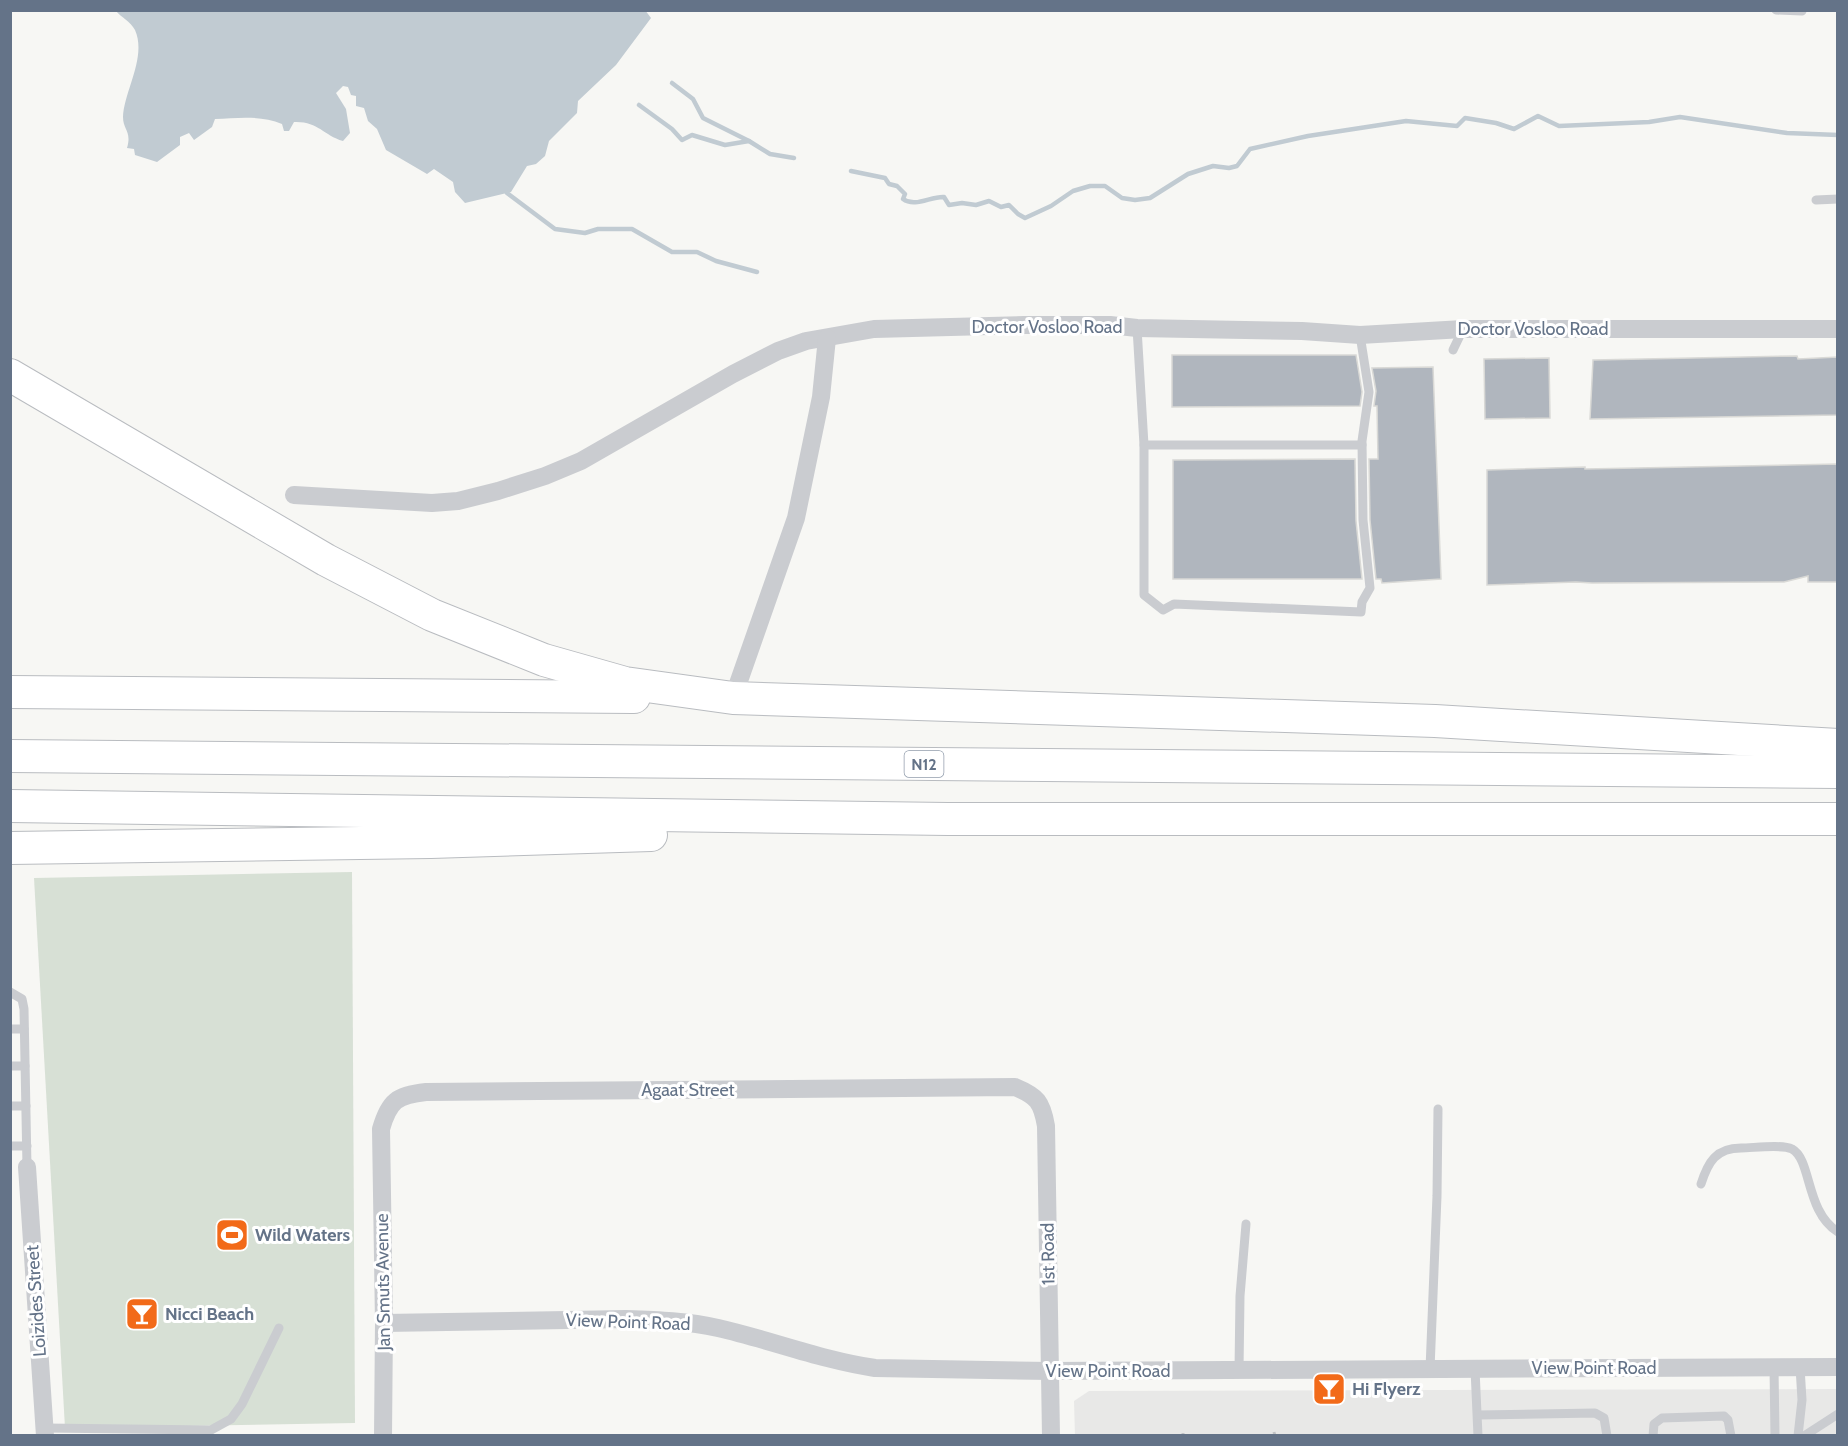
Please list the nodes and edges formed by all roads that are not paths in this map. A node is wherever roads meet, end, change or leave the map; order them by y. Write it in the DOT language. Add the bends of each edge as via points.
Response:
graph roads {
  1 [pos="1776,10"];
  2 [pos="1802,11"];
  3 [pos="1838,199"];
  4 [pos="1815,200"];
  5 [pos="1137,328"];
  6 [pos="1463,329"];
  7 [pos="1838,329"];
  8 [pos="1360,335"];
  9 [pos="827,338"];
  10 [pos="1453,350"];
  11 [pos="10,375"];
  12 [pos="1144,445"];
  13 [pos="1362,445"];
  14 [pos="294,495"];
  15 [pos="10,692"];
  16 [pos="733,698"];
  17 [pos="1838,745"];
  18 [pos="10,756"];
  19 [pos="1838,772"];
  20 [pos="10,806"];
  21 [pos="948,819"];
  22 [pos="1838,819"];
  23 [pos="10,848"];
  24 [pos="10,992"];
  25 [pos="10,1029"];
  26 [pos="24,1029"];
  27 [pos="10,1066"];
  28 [pos="25,1066"];
  29 [pos="1015,1087"];
  30 [pos="26,1106"];
  31 [pos="10,1107"];
  32 [pos="1438,1108"];
  33 [pos="381,1129"];
  34 [pos="10,1146"];
  35 [pos="27,1146"];
  36 [pos="27,1167"];
  37 [pos="1701,1184"];
  38 [pos="1246,1224"];
  39 [pos="1838,1232"];
  40 [pos="384,1323"];
  41 [pos="279,1328"];
  42 [pos="1774,1367"];
  43 [pos="1800,1367"];
  44 [pos="1838,1367"];
  45 [pos="1430,1369"];
  46 [pos="1475,1369"];
  47 [pos="1239,1370"];
  48 [pos="1050,1371"];
  49 [pos="1838,1414"];
  50 [pos="1478,1415"];
  51 [pos="45,1432"];
  52 [pos="383,1436"];
  53 [pos="1051,1436"];
  54 [pos="1478,1436"];
  55 [pos="1607,1436"];
  56 [pos="1653,1436"];
  57 [pos="1731,1436"];
  58 [pos="1775,1436"];
  59 [pos="1798,1436"];
  60 [pos="1804,1436"];
  1 -- 2 [label="lane"];
  3 -- 4 [label="lane"];
  5 -- 8 [label="street, Doctor Vosloo Road"];
  5 -- 9 [label="street, Doctor Vosloo Road" via="1034,325 874,329"];
  5 -- 12 [label="lane"];
  6 -- 7 [label="street, Doctor Vosloo Road"];
  6 -- 8 [label="street, Doctor Vosloo Road"];
  6 -- 10 [label="lane"];
  8 -- 13 [label="lane" via="1369,392"];
  9 -- 14 [label="street, Doctor Vosloo Road" via="807,341 756,361 581,461 498,491 432,503"];
  9 -- 16 [label="street" via="820,397 796,518"];
  11 -- 16 [label="highway" via="326,560 432,615 544,660 625,683"];
  12 -- 13 [label="lane"];
  12 -- 13 [label="lane" via="1144,595 1163,610 1174,604 1361,612 1370,588 1363,520"];
  15 -- 16 [label="highway"];
  16 -- 17 [label="highway" via="1435,722"];
  18 -- 19 [label="highway, N12"];
  20 -- 21 [label="highway"];
  21 -- 22 [label="highway"];
  21 -- 23 [label="highway" via="689,834 442,842"];
  24 -- 26 [label="lane" via="22,999"];
  25 -- 26 [label="lane"];
  26 -- 28 [label="lane"];
  27 -- 28 [label="lane"];
  28 -- 30 [label="lane"];
  29 -- 33 [label="street, Agaat Street" via="426,1092 408,1094 393,1102"];
  29 -- 48 [label="street, 1st Road" via="1037,1099 1046,1126"];
  30 -- 31 [label="lane"];
  30 -- 35 [label="lane"];
  32 -- 45 [label="lane"];
  33 -- 40 [label="street, Jan Smuts Avenue"];
  34 -- 35 [label="lane"];
  35 -- 36 [label="lane"];
  36 -- 51 [label="street, Loizides Street"];
  37 -- 39 [label="lane" via="1717,1153 1733,1148 1792,1149 1801,1159 1820,1214"];
  38 -- 47 [label="lane"];
  40 -- 48 [label="street, View Point Road" via="659,1320 718,1328 846,1364 875,1368"];
  40 -- 52 [label="street, Jan Smuts Avenue"];
  41 -- 51 [label="lane" via="236,1412 211,1430"];
  42 -- 43 [label="street, View Point Road"];
  42 -- 46 [label="street, View Point Road"];
  42 -- 58 [label="lane"];
  43 -- 44 [label="street, View Point Road"];
  43 -- 59 [label="lane"];
  45 -- 46 [label="street, View Point Road"];
  45 -- 47 [label="street, View Point Road"];
  46 -- 50 [label="lane"];
  47 -- 48 [label="street, View Point Road"];
  48 -- 53 [label="street, 1st Road"];
  49 -- 60 [label="lane"];
  50 -- 54 [label="lane"];
  50 -- 55 [label="lane" via="1595,1413 1604,1418"];
  56 -- 57 [label="lane" via="1654,1424 1662,1418 1724,1416"];
}
